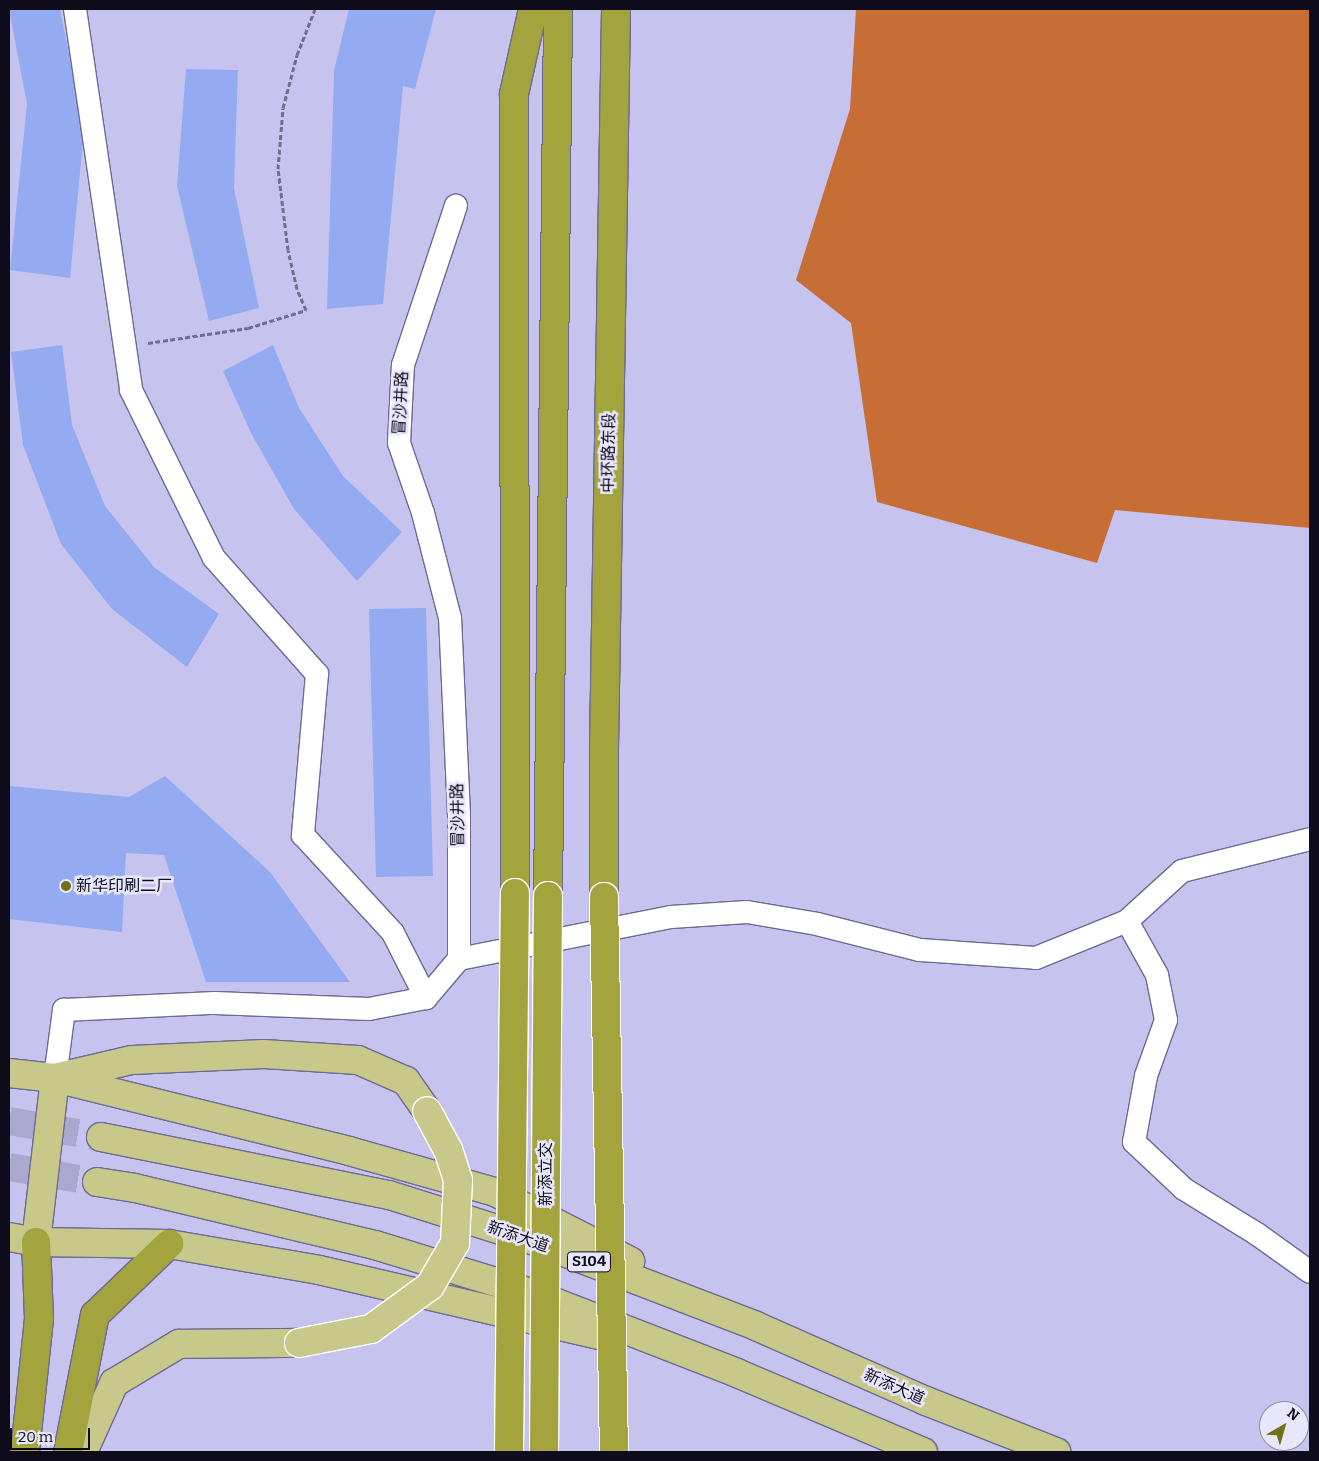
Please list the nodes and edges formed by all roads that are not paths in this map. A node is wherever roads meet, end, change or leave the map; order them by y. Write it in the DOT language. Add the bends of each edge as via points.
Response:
graph roads {
  1 [pos="75,9"];
  2 [pos="533,9"];
  3 [pos="558,9"];
  4 [pos="616,9"];
  5 [pos="456,206"];
  6 [pos="1310,839"];
  7 [pos="1127,921"];
  8 [pos="459,959"];
  9 [pos="426,998"];
  10 [pos="9,1072"];
  11 [pos="54,1078"];
  12 [pos="101,1137"];
  13 [pos="97,1182"];
  14 [pos="9,1237"];
  15 [pos="36,1242"];
  16 [pos="169,1244"];
  17 [pos="1310,1272"];
  18 [pos="756,1326"];
  19 [pos="696,1357"];
  20 [pos="25,1452"];
  21 [pos="68,1452"];
  22 [pos="83,1452"];
  23 [pos="509,1452"];
  24 [pos="544,1452"];
  25 [pos="614,1452"];
  26 [pos="923,1452"];
  27 [pos="1056,1452"];
  1 -- 9 [label="street" via="131,390 214,558 317,674 303,836 393,933"];
  2 -- 23 [label="highway, bridge" via="514,94 515,893"];
  3 -- 24 [label="highway, 新添立交, bridge"];
  4 -- 25 [label="highway, 中环路东段, bridge" via="604,896"];
  5 -- 8 [label="street, 冒沙井路" via="403,364 399,443 423,513 450,618 459,815"];
  6 -- 7 [label="street" via="1182,871"];
  7 -- 8 [label="street" via="1036,958 920,950 817,924 747,912 671,917"];
  7 -- 17 [label="street" via="1157,975 1166,1020 1146,1076 1134,1142 1184,1189 1257,1234"];
  8 -- 9 [label="street"];
  9 -- 11 [label="street" via="369,1009 215,1003 64,1010"];
  10 -- 11 [label="main road"];
  11 -- 15 [label="main road"];
  11 -- 18 [label="main road" via="349,1151 495,1192"];
  11 -- 22 [label="main road, bridge" via="132,1060 264,1054 358,1060 406,1081 448,1150 458,1180 454,1243 430,1286 371,1329 299,1343 179,1344 114,1383"];
  12 -- 18 [label="main road, 新添大道 / S104" via="389,1195 535,1241"];
  13 -- 19 [label="main road" via="135,1188 375,1245 531,1293"];
  14 -- 15 [label="main road"];
  15 -- 16 [label="main road"];
  15 -- 20 [label="highway" via="39,1318"];
  16 -- 19 [label="main road" via="319,1270"];
  16 -- 21 [label="highway" via="95,1314"];
  18 -- 27 [label="main road, 新添大道 / S104" via="926,1401"];
  19 -- 26 [label="main road"];
}
